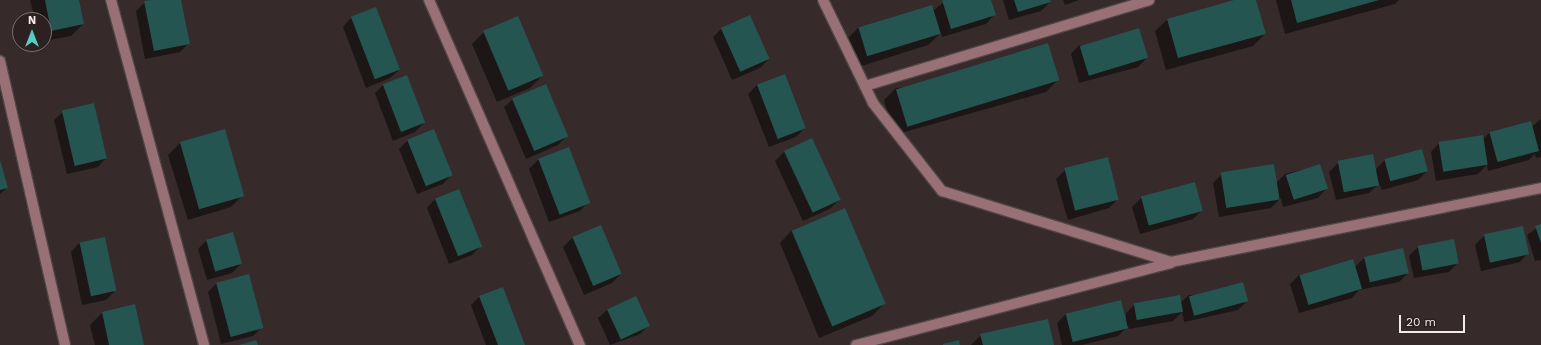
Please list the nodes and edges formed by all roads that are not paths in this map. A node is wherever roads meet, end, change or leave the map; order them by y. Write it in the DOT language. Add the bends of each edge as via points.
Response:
graph roads {
  1 [pos="111,0"];
  2 [pos="429,0"];
  3 [pos="823,0"];
  4 [pos="1149,0"];
  5 [pos="0,61"];
  6 [pos="865,86"];
  7 [pos="1541,188"];
  8 [pos="1171,262"];
  9 [pos="65,345"];
  10 [pos="204,345"];
  11 [pos="580,345"];
  12 [pos="856,345"];
  1 -- 10 [label="street"];
  2 -- 11 [label="street"];
  3 -- 6 [label="street"];
  4 -- 6 [label="street"];
  5 -- 9 [label="street"];
  6 -- 8 [label="street" via="873,103 942,191"];
  7 -- 8 [label="street"];
  8 -- 12 [label="street"];
}
